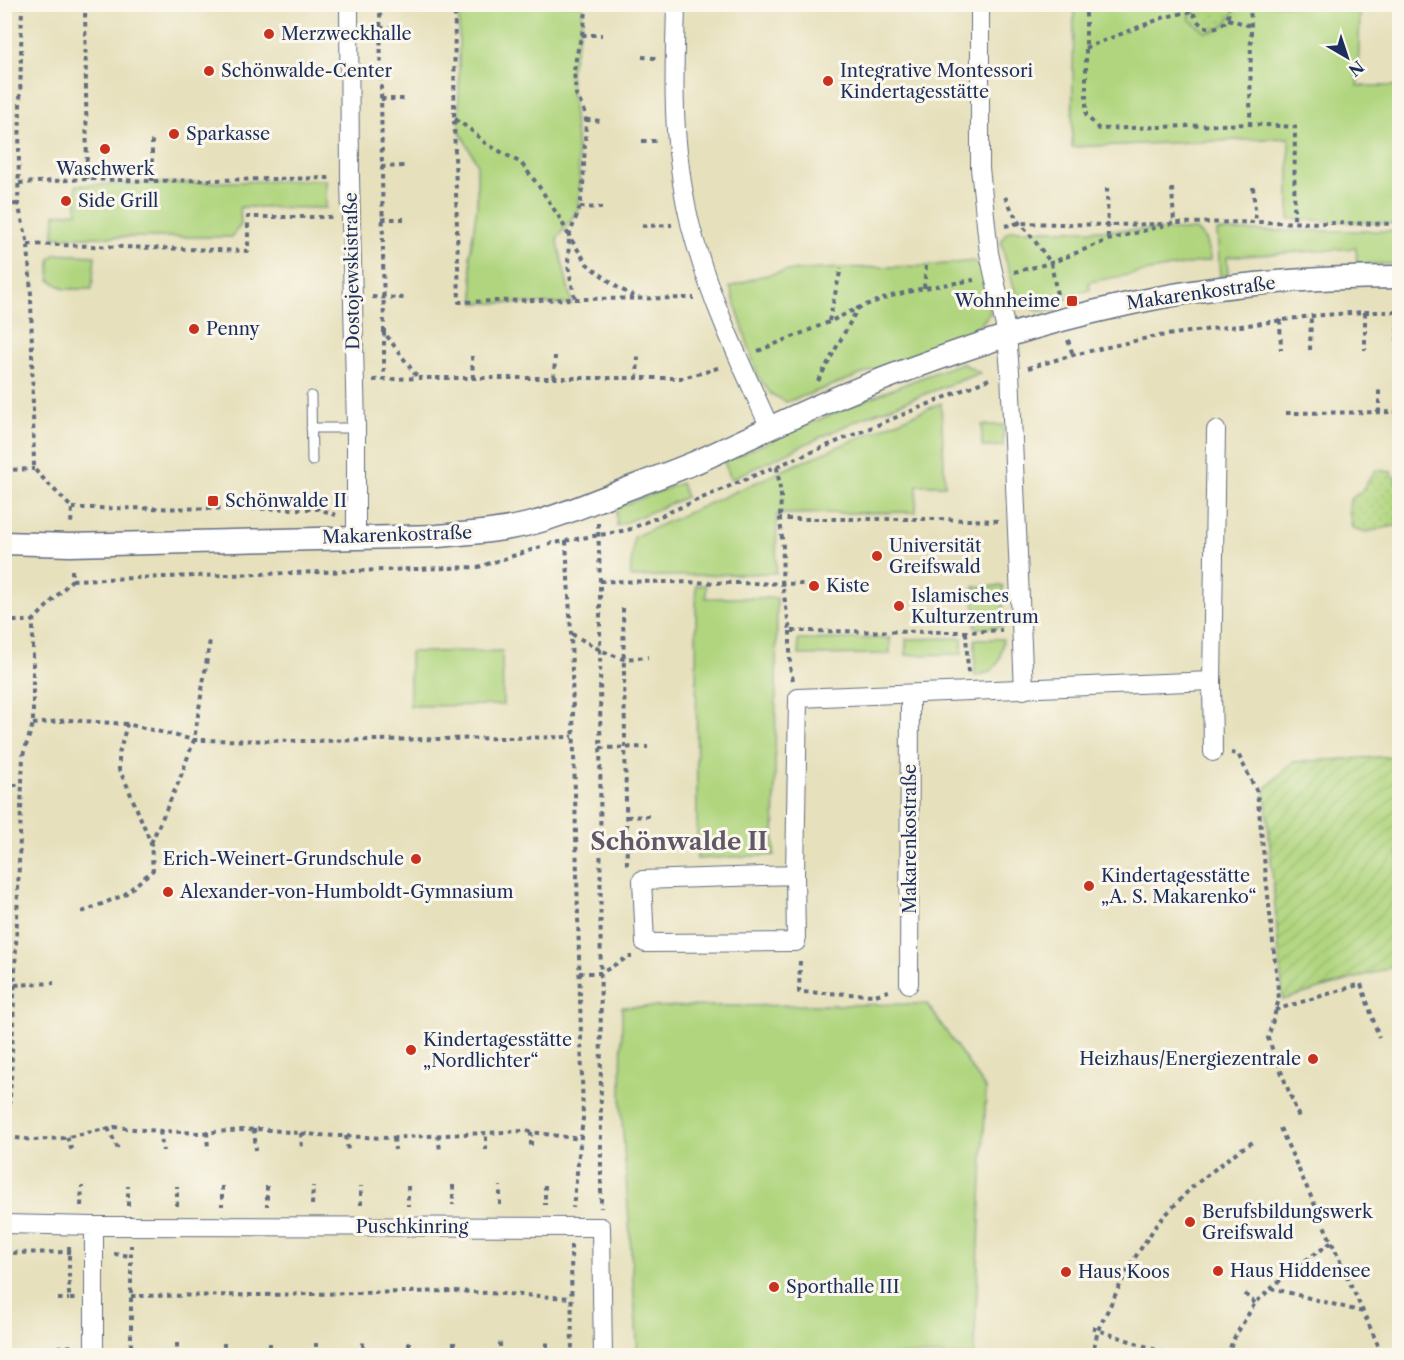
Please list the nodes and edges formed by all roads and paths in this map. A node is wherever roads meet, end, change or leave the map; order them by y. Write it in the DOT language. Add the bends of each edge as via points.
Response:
graph roads {
  1 [pos="22,4"];
  2 [pos="85,4"];
  3 [pos="350,4"];
  4 [pos="380,4"];
  5 [pos="455,4"];
  6 [pos="587,4"];
  7 [pos="676,4"];
  8 [pos="980,4"];
  9 [pos="1086,4"];
  10 [pos="1194,4"];
  11 [pos="1229,4"];
  12 [pos="1250,4"];
  13 [pos="1279,4"];
  14 [pos="1378,7"];
  15 [pos="1193,11"];
  16 [pos="1228,19"];
  17 [pos="1251,26"];
  18 [pos="403,27"];
  19 [pos="380,28"];
  20 [pos="582,35"];
  21 [pos="602,35"];
  22 [pos="1085,48"];
  23 [pos="381,99"];
  24 [pos="404,99"];
  25 [pos="454,119"];
  26 [pos="586,120"];
  27 [pos="602,121"];
  28 [pos="1250,124"];
  29 [pos="152,138"];
  30 [pos="404,166"];
  31 [pos="381,167"];
  32 [pos="350,177"];
  33 [pos="87,179"];
  34 [pos="152,181"];
  35 [pos="19,183"];
  36 [pos="1107,188"];
  37 [pos="1172,188"];
  38 [pos="1253,188"];
  39 [pos="1004,194"];
  40 [pos="18,204"];
  41 [pos="4,205"];
  42 [pos="580,207"];
  43 [pos="602,208"];
  44 [pos="351,218"];
  45 [pos="382,219"];
  46 [pos="404,219"];
  47 [pos="690,222"];
  48 [pos="1256,222"];
  49 [pos="1294,222"];
  50 [pos="1019,223"];
  51 [pos="1174,224"];
  52 [pos="1400,224"];
  53 [pos="1107,225"];
  54 [pos="642,226"];
  55 [pos="986,229"];
  56 [pos="569,236"];
  57 [pos="1108,240"];
  58 [pos="28,244"];
  59 [pos="1050,263"];
  60 [pos="927,266"];
  61 [pos="841,268"];
  62 [pos="995,277"];
  63 [pos="1400,277"];
  64 [pos="924,288"];
  65 [pos="712,293"];
  66 [pos="383,297"];
  67 [pos="352,298"];
  68 [pos="404,298"];
  69 [pos="638,298"];
  70 [pos="575,299"];
  71 [pos="858,308"];
  72 [pos="1365,312"];
  73 [pos="1399,312"];
  74 [pos="1311,316"];
  75 [pos="1063,320"];
  76 [pos="1280,320"];
  77 [pos="829,322"];
  78 [pos="384,332"];
  79 [pos="1007,335"];
  80 [pos="1281,350"];
  81 [pos="1310,350"];
  82 [pos="1365,350"];
  83 [pos="1397,350"];
  84 [pos="1073,355"];
  85 [pos="472,356"];
  86 [pos="555,356"];
  87 [pos="638,356"];
  88 [pos="738,359"];
  89 [pos="1031,368"];
  90 [pos="418,378"];
  91 [pos="554,378"];
  92 [pos="384,379"];
  93 [pos="473,379"];
  94 [pos="637,379"];
  95 [pos="354,383"];
  96 [pos="1379,389"];
  97 [pos="311,396"];
  98 [pos="815,407"];
  99 [pos="1379,412"];
  100 [pos="1400,412"];
  101 [pos="1286,413"];
  102 [pos="311,428"];
  103 [pos="356,428"];
  104 [pos="770,428"];
  105 [pos="1216,430"];
  106 [pos="312,461"];
  107 [pos="777,466"];
  108 [pos="34,469"];
  109 [pos="4,470"];
  110 [pos="597,501"];
  111 [pos="72,508"];
  112 [pos="566,512"];
  113 [pos="780,519"];
  114 [pos="1016,522"];
  115 [pos="356,530"];
  116 [pos="4,543"];
  117 [pos="70,545"];
  118 [pos="600,581"];
  119 [pos="782,584"];
  120 [pos="803,584"];
  121 [pos="623,608"];
  122 [pos="4,621"];
  123 [pos="33,621"];
  124 [pos="1021,630"];
  125 [pos="790,631"];
  126 [pos="966,632"];
  127 [pos="571,633"];
  128 [pos="210,640"];
  129 [pos="600,650"];
  130 [pos="648,657"];
  131 [pos="623,659"];
  132 [pos="1212,681"];
  133 [pos="1024,690"];
  134 [pos="969,692"];
  135 [pos="910,694"];
  136 [pos="798,698"];
  137 [pos="33,724"];
  138 [pos="127,724"];
  139 [pos="573,737"];
  140 [pos="194,740"];
  141 [pos="648,747"];
  142 [pos="600,748"];
  143 [pos="626,748"];
  144 [pos="1213,752"];
  145 [pos="1238,754"];
  146 [pos="4,785"];
  147 [pos="22,785"];
  148 [pos="649,816"];
  149 [pos="627,818"];
  150 [pos="151,843"];
  151 [pos="795,875"];
  152 [pos="627,876"];
  153 [pos="82,912"];
  154 [pos="628,946"];
  155 [pos="801,955"];
  156 [pos="628,957"];
  157 [pos="639,957"];
  158 [pos="579,973"];
  159 [pos="601,974"];
  160 [pos="54,983"];
  161 [pos="909,984"];
  162 [pos="15,985"];
  163 [pos="1275,1011"];
  164 [pos="1379,1037"];
  165 [pos="1299,1120"];
  166 [pos="108,1128"];
  167 [pos="1280,1128"];
  168 [pos="254,1129"];
  169 [pos="160,1131"];
  170 [pos="207,1132"];
  171 [pos="486,1132"];
  172 [pos="531,1132"];
  173 [pos="301,1133"];
  174 [pos="438,1135"];
  175 [pos="346,1136"];
  176 [pos="7,1137"];
  177 [pos="67,1137"];
  178 [pos="394,1138"];
  179 [pos="580,1139"];
  180 [pos="1253,1142"];
  181 [pos="119,1150"];
  182 [pos="163,1150"];
  183 [pos="208,1150"];
  184 [pos="256,1150"];
  185 [pos="302,1150"];
  186 [pos="348,1150"];
  187 [pos="395,1150"];
  188 [pos="440,1150"];
  189 [pos="486,1150"];
  190 [pos="531,1150"];
  191 [pos="72,1151"];
  192 [pos="453,1185"];
  193 [pos="545,1185"];
  194 [pos="82,1186"];
  195 [pos="128,1186"];
  196 [pos="177,1186"];
  197 [pos="222,1186"];
  198 [pos="267,1186"];
  199 [pos="312,1186"];
  200 [pos="361,1186"];
  201 [pos="408,1186"];
  202 [pos="500,1186"];
  203 [pos="4,1196"];
  204 [pos="312,1205"];
  205 [pos="361,1205"];
  206 [pos="453,1205"];
  207 [pos="500,1205"];
  208 [pos="545,1205"];
  209 [pos="81,1206"];
  210 [pos="128,1206"];
  211 [pos="177,1206"];
  212 [pos="222,1206"];
  213 [pos="267,1206"];
  214 [pos="408,1206"];
  215 [pos="4,1224"];
  216 [pos="94,1226"];
  217 [pos="131,1226"];
  218 [pos="571,1227"];
  219 [pos="601,1227"];
  220 [pos="1332,1242"];
  221 [pos="4,1253"];
  222 [pos="94,1253"];
  223 [pos="131,1256"];
  224 [pos="1271,1288"];
  225 [pos="1245,1294"];
  226 [pos="131,1296"];
  227 [pos="572,1298"];
  228 [pos="58,1299"];
  229 [pos="69,1299"];
  230 [pos="1255,1303"];
  231 [pos="1364,1312"];
  232 [pos="1092,1328"];
  233 [pos="1098,1330"];
  234 [pos="270,1342"];
  235 [pos="363,1342"];
  236 [pos="409,1342"];
  237 [pos="454,1342"];
  238 [pos="500,1342"];
  239 [pos="547,1342"];
  240 [pos="177,1343"];
  241 [pos="224,1343"];
  242 [pos="316,1343"];
  243 [pos="58,1347"];
  244 [pos="87,1351"];
  245 [pos="131,1356"];
  246 [pos="177,1356"];
  247 [pos="224,1356"];
  248 [pos="270,1356"];
  249 [pos="316,1356"];
  250 [pos="363,1356"];
  251 [pos="409,1356"];
  252 [pos="454,1356"];
  253 [pos="500,1356"];
  254 [pos="547,1356"];
  255 [pos="572,1356"];
  256 [pos="603,1356"];
  257 [pos="1092,1356"];
  258 [pos="1174,1356"];
  259 [pos="1227,1356"];
  260 [pos="1383,1356"];
  1 -- 35 [label="path"];
  2 -- 33 [label="path"];
  3 -- 32 [label="street, Dostojewskistraße"];
  4 -- 19 [label="path"];
  5 -- 25 [label="path"];
  6 -- 20 [label="path"];
  7 -- 47 [label="street" via="674,100"];
  8 -- 55 [label="street" via="980,168"];
  9 -- 22 [label="path"];
  10 -- 15 [label="path"];
  11 -- 16 [label="path"];
  12 -- 17 [label="path"];
  13 -- 14 [label="path"];
  15 -- 16 [label="path" via="1207,28 1223,25"];
  15 -- 22 [label="path" via="1165,17"];
  16 -- 17 [label="path"];
  17 -- 28 [label="path"];
  18 -- 19 [label="path"];
  19 -- 23 [label="path"];
  20 -- 21 [label="path"];
  20 -- 26 [label="path" via="574,71 576,94"];
  22 -- 28 [label="path" via="1086,115 1099,129"];
  23 -- 24 [label="path"];
  23 -- 31 [label="path"];
  25 -- 56 [label="path" via="485,143 521,163"];
  25 -- 70 [label="path" via="459,302"];
  26 -- 27 [label="path"];
  26 -- 42 [label="path"];
  28 -- 49 [label="path" via="1295,127"];
  29 -- 34 [label="path"];
  30 -- 31 [label="path"];
  31 -- 45 [label="path"];
  32 -- 34 [label="path"];
  32 -- 44 [label="street, Dostojewskistraße"];
  33 -- 34 [label="path"];
  33 -- 35 [label="path"];
  35 -- 40 [label="path"];
  36 -- 53 [label="path"];
  37 -- 51 [label="path"];
  38 -- 48 [label="path"];
  39 -- 50 [label="path"];
  40 -- 41 [label="path"];
  40 -- 58 [label="path"];
  42 -- 43 [label="path"];
  42 -- 56 [label="path"];
  44 -- 58 [label="path" via="248,217 248,251"];
  44 -- 67 [label="street, Dostojewskistraße"];
  45 -- 46 [label="path"];
  45 -- 66 [label="path"];
  47 -- 54 [label="path"];
  47 -- 65 [label="street"];
  48 -- 49 [label="path"];
  48 -- 51 [label="path"];
  49 -- 52 [label="path"];
  50 -- 53 [label="path"];
  50 -- 55 [label="path"];
  50 -- 59 [label="path"];
  51 -- 53 [label="path"];
  51 -- 57 [label="path"];
  53 -- 57 [label="path"];
  55 -- 62 [label="street"];
  56 -- 69 [label="path" via="587,264"];
  56 -- 70 [label="path" via="568,266"];
  57 -- 59 [label="path"];
  58 -- 108 [label="path"];
  59 -- 62 [label="path"];
  59 -- 75 [label="path"];
  60 -- 64 [label="path"];
  61 -- 77 [label="path"];
  62 -- 64 [label="path"];
  62 -- 79 [label="street"];
  63 -- 75 [label="street, Makarenkostraße" via="1295,280 1178,294"];
  64 -- 71 [label="path"];
  65 -- 69 [label="path" via="699,298"];
  65 -- 88 [label="street"];
  66 -- 67 [label="path"];
  66 -- 68 [label="path"];
  66 -- 78 [label="path"];
  67 -- 95 [label="street, Dostojewskistraße"];
  69 -- 70 [label="path"];
  71 -- 77 [label="path"];
  71 -- 98 [label="path" via="812,393"];
  72 -- 73 [label="path"];
  72 -- 74 [label="path"];
  72 -- 82 [label="path"];
  73 -- 83 [label="path"];
  74 -- 76 [label="path"];
  74 -- 81 [label="path"];
  75 -- 79 [label="street, Makarenkostraße"];
  75 -- 84 [label="path"];
  76 -- 80 [label="path"];
  76 -- 84 [label="path" via="1152,337"];
  77 -- 88 [label="path"];
  78 -- 90 [label="path"];
  78 -- 92 [label="path"];
  79 -- 98 [label="street, Makarenkostraße" via="926,362"];
  79 -- 114 [label="street"];
  84 -- 89 [label="path"];
  85 -- 93 [label="path"];
  86 -- 91 [label="path"];
  87 -- 94 [label="path"];
  88 -- 94 [label="path" via="682,378"];
  88 -- 104 [label="street"];
  90 -- 92 [label="path"];
  90 -- 93 [label="path"];
  91 -- 93 [label="path"];
  91 -- 94 [label="path"];
  92 -- 95 [label="path"];
  95 -- 103 [label="street, Dostojewskistraße"];
  96 -- 99 [label="path"];
  97 -- 102 [label="lane"];
  98 -- 104 [label="street, Makarenkostraße"];
  99 -- 100 [label="path"];
  99 -- 101 [label="path"];
  102 -- 103 [label="lane"];
  102 -- 106 [label="lane"];
  103 -- 115 [label="street, Dostojewskistraße"];
  104 -- 110 [label="street, Makarenkostraße"];
  105 -- 132 [label="street"];
  107 -- 113 [label="path"];
  108 -- 109 [label="path"];
  108 -- 111 [label="path"];
  110 -- 112 [label="street, Makarenkostraße"];
  110 -- 118 [label="path"];
  111 -- 115 [label="path" via="319,509"];
  111 -- 117 [label="path"];
  112 -- 115 [label="street, Makarenkostraße" via="493,531 438,536"];
  112 -- 127 [label="path"];
  113 -- 114 [label="path"];
  113 -- 119 [label="path"];
  114 -- 124 [label="street"];
  115 -- 117 [label="street, Makarenkostraße"];
  116 -- 117 [label="street, Makarenkostraße"];
  117 -- 123 [label="path" via="72,580"];
  118 -- 119 [label="path"];
  118 -- 129 [label="path"];
  119 -- 120 [label="path"];
  119 -- 125 [label="path"];
  121 -- 131 [label="path"];
  122 -- 123 [label="path"];
  123 -- 137 [label="path"];
  124 -- 126 [label="path"];
  124 -- 133 [label="street"];
  125 -- 126 [label="path"];
  125 -- 136 [label="path" via="790,667"];
  126 -- 134 [label="path"];
  127 -- 129 [label="path"];
  127 -- 139 [label="path"];
  128 -- 140 [label="path"];
  129 -- 131 [label="path"];
  129 -- 142 [label="path"];
  130 -- 131 [label="path"];
  131 -- 143 [label="path"];
  132 -- 133 [label="street"];
  132 -- 144 [label="street"];
  133 -- 134 [label="street"];
  134 -- 135 [label="street"];
  135 -- 136 [label="street"];
  135 -- 161 [label="street, Makarenkostraße"];
  136 -- 151 [label="street"];
  137 -- 138 [label="path" via="68,720"];
  137 -- 147 [label="path" via="23,755"];
  138 -- 140 [label="path"];
  138 -- 150 [label="path" via="119,770"];
  139 -- 140 [label="path"];
  139 -- 158 [label="path"];
  140 -- 150 [label="path"];
  141 -- 143 [label="path"];
  142 -- 143 [label="path"];
  142 -- 159 [label="path"];
  143 -- 149 [label="path"];
  145 -- 163 [label="path" via="1257,792 1279,999"];
  146 -- 147 [label="path"];
  147 -- 162 [label="path"];
  148 -- 149 [label="path"];
  149 -- 152 [label="path"];
  150 -- 153 [label="path" via="153,870 124,895"];
  151 -- 151 [label="street" via="642,880 645,943 796,942"];
  154 -- 156 [label="path"];
  155 -- 161 [label="path" via="799,992 875,995"];
  156 -- 157 [label="path"];
  156 -- 159 [label="path"];
  158 -- 159 [label="path"];
  158 -- 179 [label="path" via="583,1118"];
  159 -- 219 [label="path"];
  160 -- 162 [label="path"];
  162 -- 176 [label="path"];
  163 -- 164 [label="path" via="1361,984"];
  163 -- 165 [label="path" via="1268,1038"];
  166 -- 169 [label="path"];
  166 -- 177 [label="path"];
  166 -- 181 [label="path"];
  167 -- 220 [label="path"];
  168 -- 170 [label="path"];
  168 -- 173 [label="path"];
  168 -- 184 [label="path"];
  169 -- 170 [label="path"];
  169 -- 182 [label="path"];
  170 -- 183 [label="path"];
  171 -- 172 [label="path"];
  171 -- 174 [label="path"];
  171 -- 189 [label="path"];
  172 -- 179 [label="path"];
  172 -- 190 [label="path"];
  173 -- 175 [label="path"];
  173 -- 185 [label="path"];
  174 -- 178 [label="path"];
  174 -- 188 [label="path"];
  175 -- 178 [label="path"];
  175 -- 186 [label="path"];
  176 -- 177 [label="path"];
  176 -- 203 [label="path"];
  177 -- 191 [label="path"];
  178 -- 187 [label="path"];
  179 -- 218 [label="path"];
  180 -- 233 [label="path" via="1191,1188 1156,1224 1130,1264"];
  192 -- 206 [label="path"];
  193 -- 208 [label="path"];
  194 -- 209 [label="path"];
  195 -- 210 [label="path"];
  196 -- 211 [label="path"];
  197 -- 212 [label="path"];
  198 -- 213 [label="path"];
  199 -- 204 [label="path"];
  200 -- 205 [label="path"];
  201 -- 214 [label="path"];
  202 -- 207 [label="path"];
  215 -- 216 [label="street, Puschkinring"];
  216 -- 217 [label="street, Puschkinring"];
  216 -- 222 [label="street"];
  217 -- 218 [label="street, Puschkinring"];
  217 -- 223 [label="path"];
  218 -- 219 [label="street, Puschkinring"];
  218 -- 227 [label="path"];
  219 -- 256 [label="street"];
  220 -- 224 [label="path"];
  220 -- 231 [label="path"];
  221 -- 222 [label="path"];
  222 -- 223 [label="path"];
  222 -- 244 [label="street"];
  223 -- 226 [label="path"];
  224 -- 230 [label="path"];
  224 -- 231 [label="path"];
  225 -- 230 [label="path"];
  226 -- 227 [label="path" via="454,1291"];
  226 -- 245 [label="path"];
  227 -- 255 [label="path"];
  228 -- 229 [label="path"];
  230 -- 259 [label="path"];
  231 -- 260 [label="path"];
  232 -- 233 [label="path"];
  233 -- 257 [label="path"];
  233 -- 258 [label="path"];
  234 -- 248 [label="path"];
  235 -- 250 [label="path"];
  236 -- 251 [label="path"];
  237 -- 252 [label="path"];
  238 -- 253 [label="path"];
  239 -- 254 [label="path"];
  240 -- 246 [label="path"];
  241 -- 247 [label="path"];
  242 -- 249 [label="path"];
  243 -- 244 [label="path"];
}
